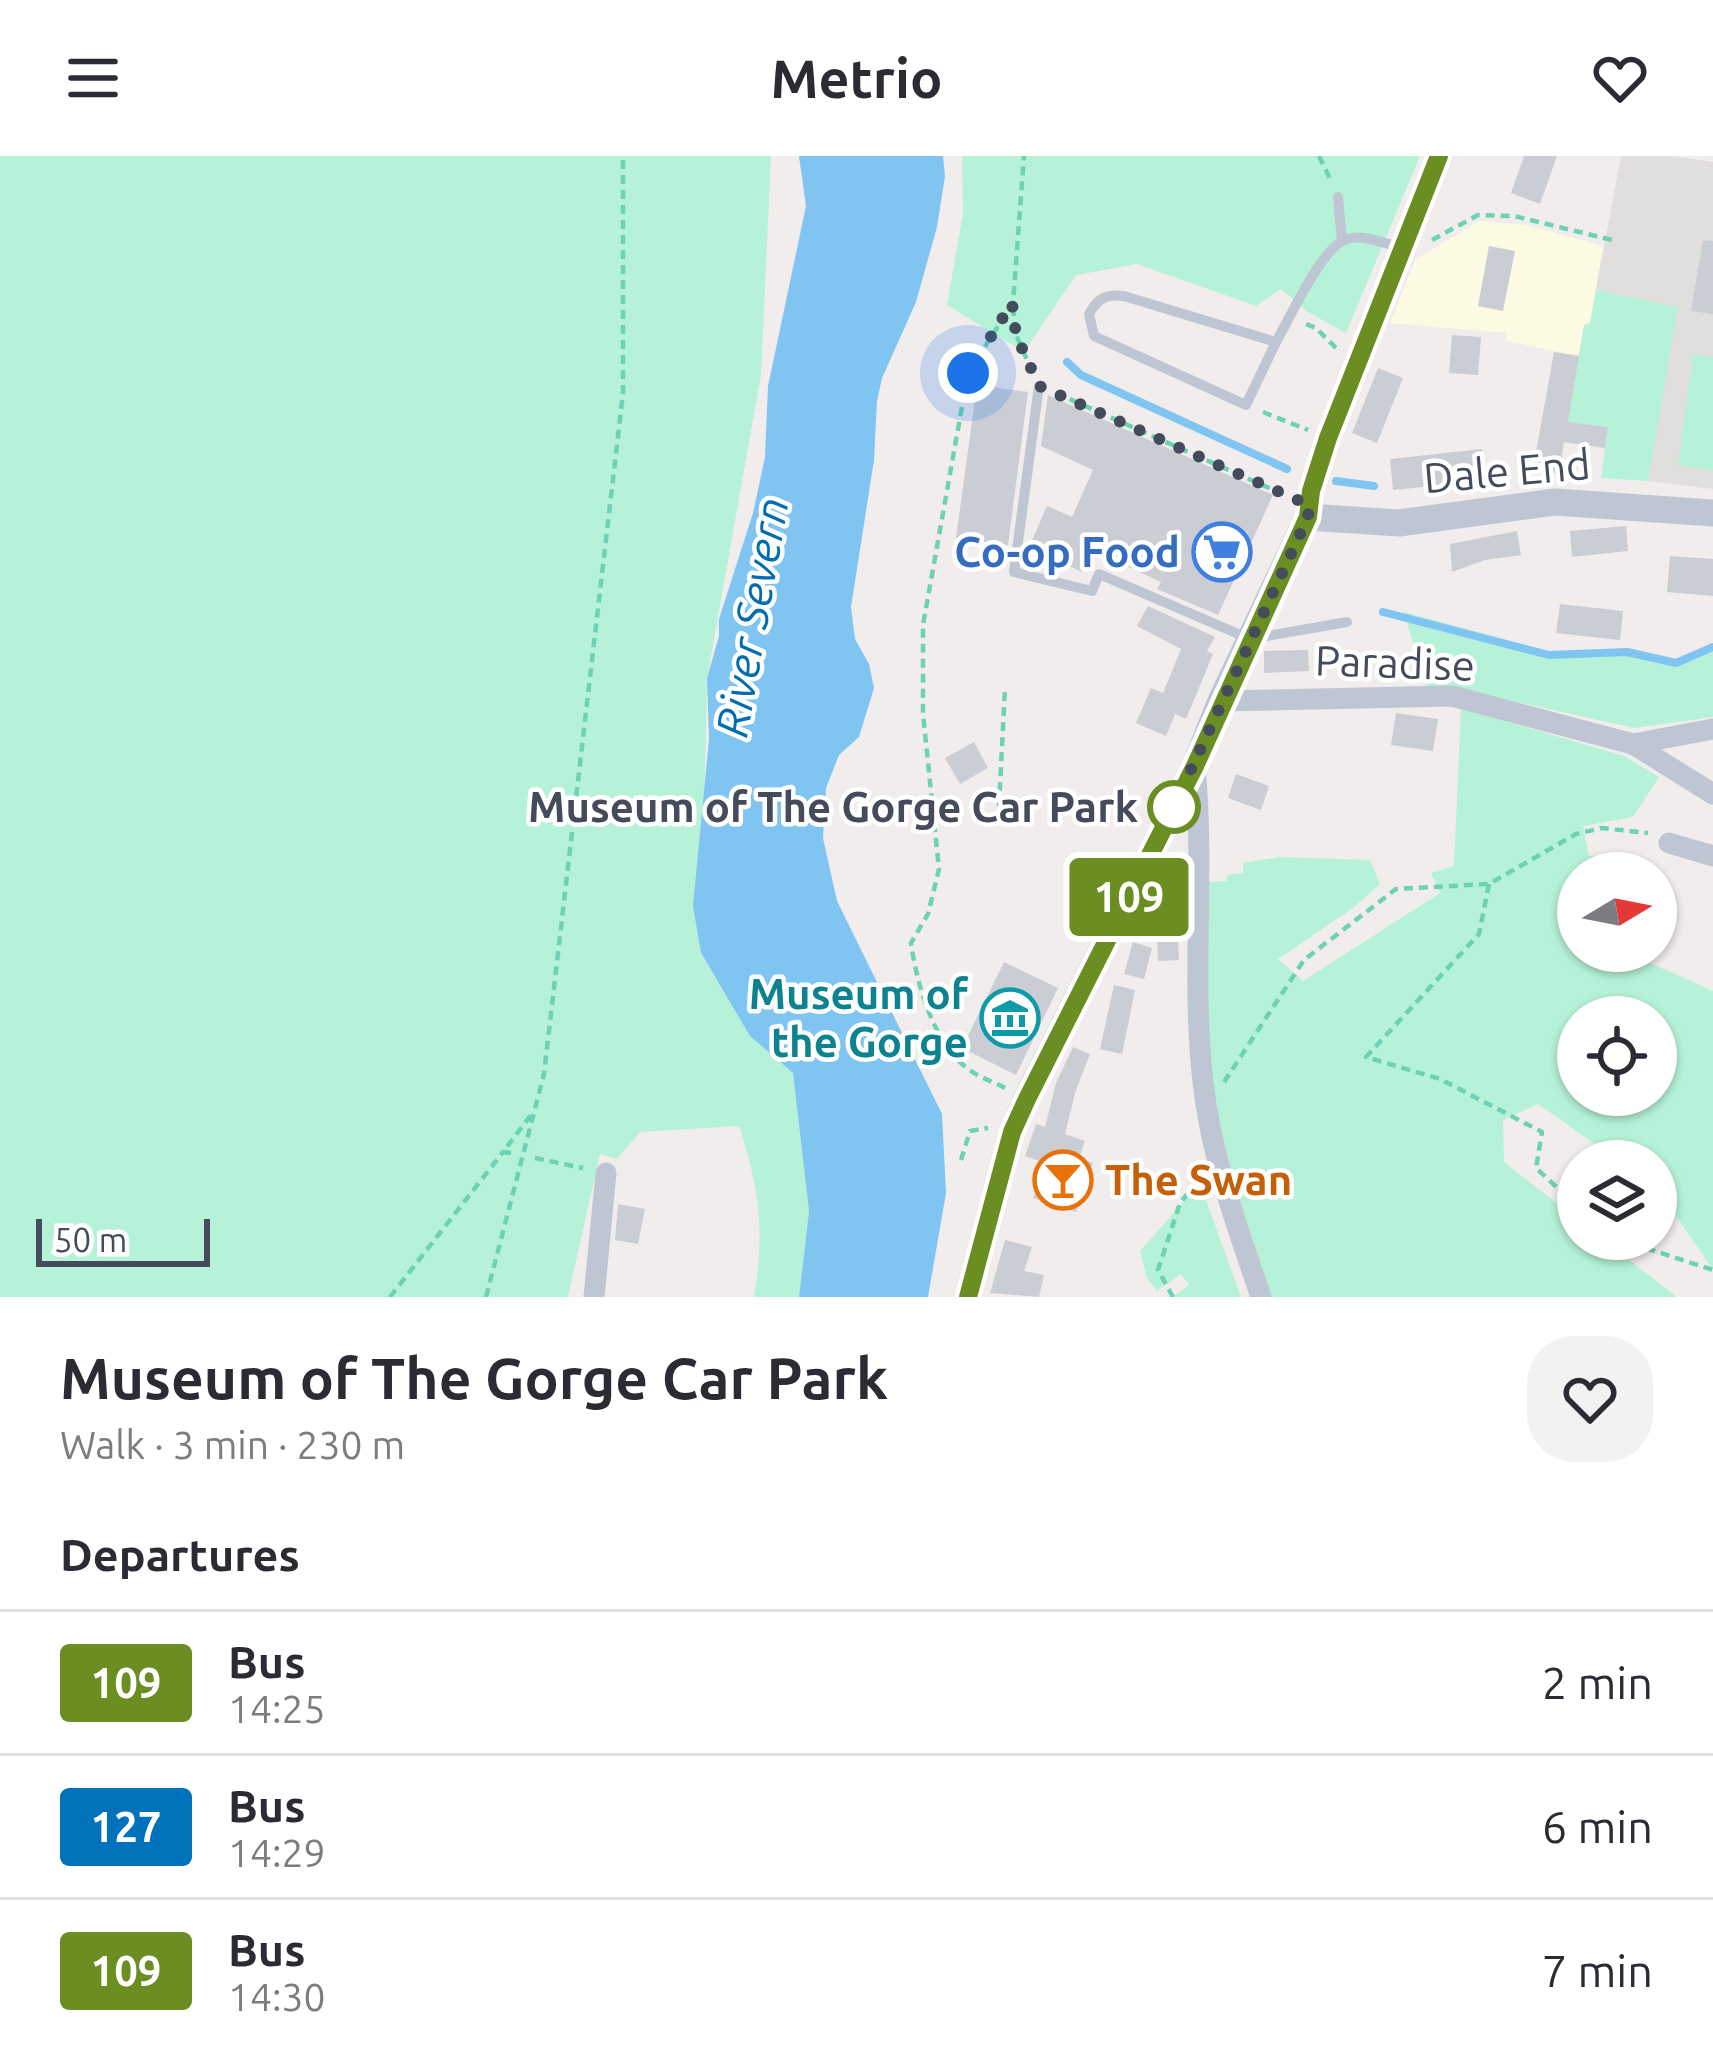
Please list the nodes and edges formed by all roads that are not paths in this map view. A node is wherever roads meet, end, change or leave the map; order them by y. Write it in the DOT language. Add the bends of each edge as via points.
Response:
graph roads {
  1 [pos="1439,156"];
  2 [pos="1338,196"];
  3 [pos="1342,241"];
  4 [pos="1398,259"];
  5 [pos="1276,342"];
  6 [pos="1039,386"];
  7 [pos="1308,511"];
  8 [pos="1713,513"];
  9 [pos="1347,622"];
  10 [pos="1250,639"];
  11 [pos="1221,701"];
  12 [pos="1713,729"];
  13 [pos="1633,744"];
  14 [pos="1195,766"];
  15 [pos="1713,794"];
  16 [pos="1669,843"];
  17 [pos="1713,856"];
  18 [pos="606,1173"];
  19 [pos="593,1297"];
  20 [pos="968,1297"];
  21 [pos="1261,1297"];
  1 -- 4 [label="street"];
  2 -- 3 [label="lane"];
  3 -- 4 [label="lane" via="1369,239"];
  3 -- 5 [label="lane"];
  4 -- 7 [label="street"];
  5 -- 5 [label="lane" via="1124,296 1097,300 1089,314 1094,335 1246,405"];
  6 -- 10 [label="lane" via="1014,572 1092,591 1099,574"];
  7 -- 8 [label="street, Dale End" via="1400,523 1555,502"];
  7 -- 10 [label="street"];
  9 -- 10 [label="lane"];
  10 -- 11 [label="street"];
  11 -- 13 [label="street, Paradise" via="1452,696"];
  11 -- 14 [label="street"];
  12 -- 13 [label="street, Paradise"];
  13 -- 15 [label="street, Paradise"];
  14 -- 20 [label="street" via="1012,1132"];
  14 -- 21 [label="street" via="1206,1110"];
  16 -- 17 [label="street"];
  18 -- 19 [label="street"];
}
